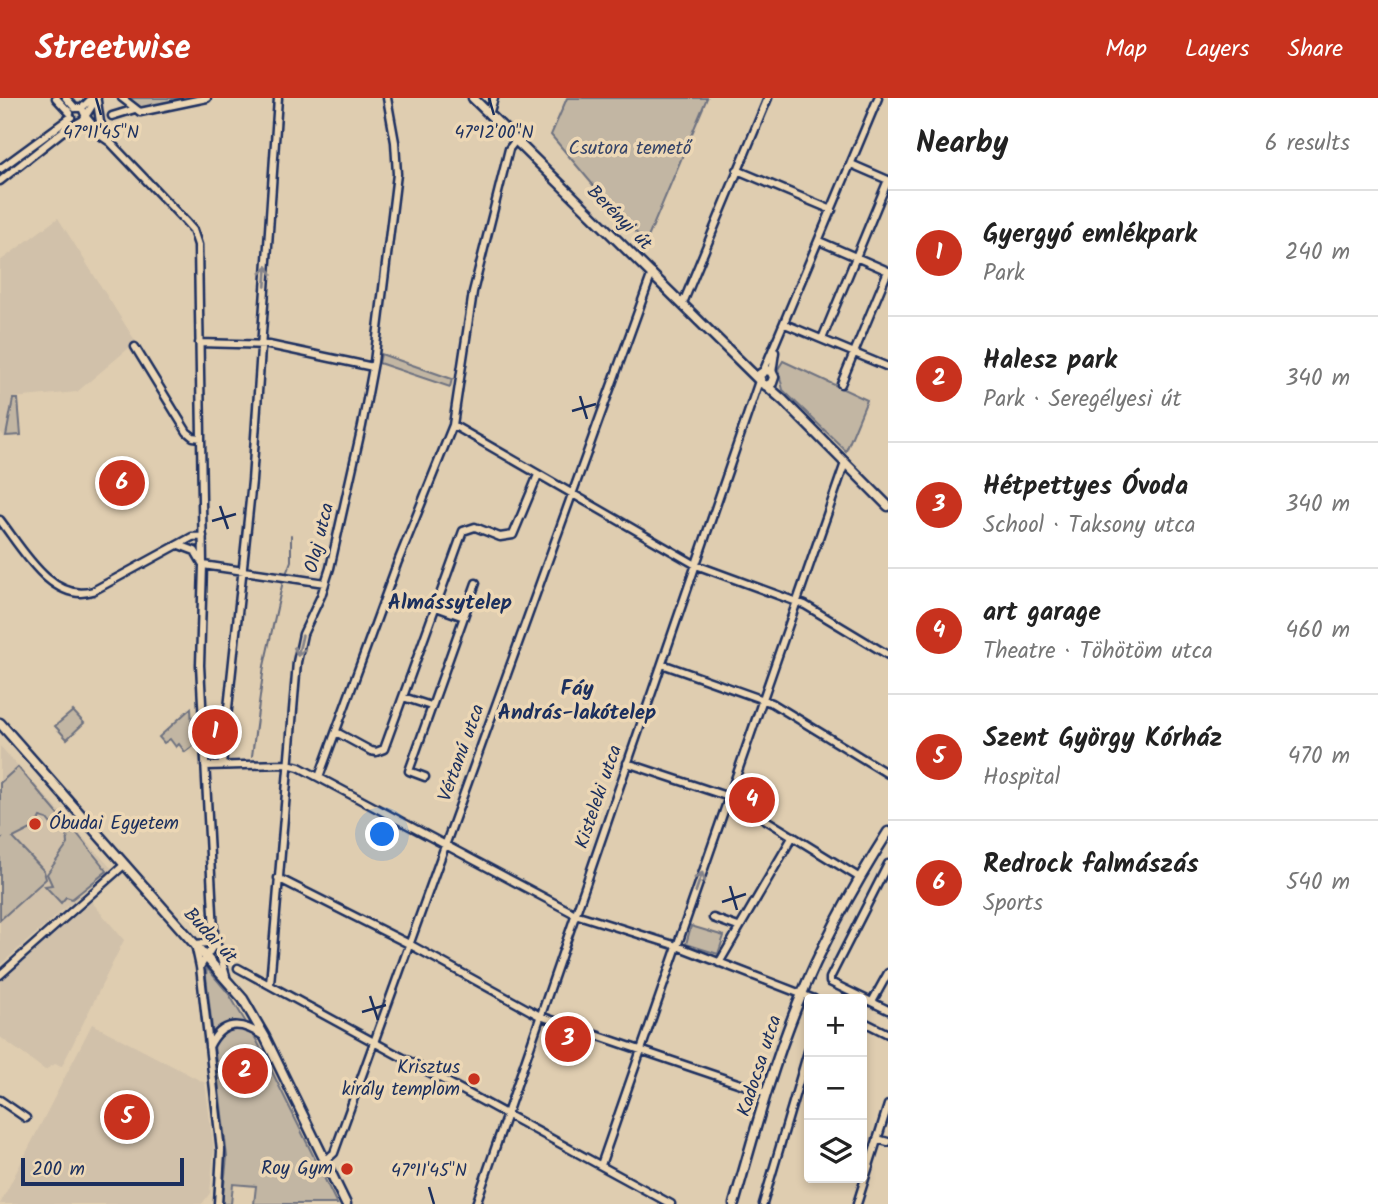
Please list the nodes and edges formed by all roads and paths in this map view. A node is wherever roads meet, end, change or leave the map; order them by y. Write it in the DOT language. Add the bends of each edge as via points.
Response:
graph roads {
  1 [pos="56,98"];
  2 [pos="66,98"];
  3 [pos="122,98"];
  4 [pos="208,98"];
  5 [pos="278,98"];
  6 [pos="387,98"];
  7 [pos="473,98"];
  8 [pos="494,98"];
  9 [pos="768,98"];
  10 [pos="878,98"];
  11 [pos="95,99"];
  12 [pos="135,109"];
  13 [pos="75,111"];
  14 [pos="489,115"];
  15 [pos="112,116"];
  16 [pos="81,121"];
  17 [pos="516,140"];
  18 [pos="110,142"];
  19 [pos="851,164"];
  20 [pos="0,169"];
  21 [pos="737,170"];
  22 [pos="888,180"];
  23 [pos="0,181"];
  24 [pos="831,210"];
  25 [pos="819,241"];
  26 [pos="856,257"];
  27 [pos="888,271"];
  28 [pos="652,274"];
  29 [pos="682,303"];
  30 [pos="785,324"];
  31 [pos="821,339"];
  32 [pos="199,343"];
  33 [pos="262,344"];
  34 [pos="135,347"];
  35 [pos="854,353"];
  36 [pos="888,366"];
  37 [pos="373,367"];
  38 [pos="765,378"];
  39 [pos="841,384"];
  40 [pos="453,425"];
  41 [pos="201,438"];
  42 [pos="845,463"];
  43 [pos="538,475"];
  44 [pos="572,494"];
  45 [pos="886,501"];
  46 [pos="0,520"];
  47 [pos="203,536"];
  48 [pos="179,545"];
  49 [pos="203,565"];
  50 [pos="696,565"];
  51 [pos="242,571"];
  52 [pos="325,583"];
  53 [pos="476,583"];
  54 [pos="796,601"];
  55 [pos="436,607"];
  56 [pos="464,617"];
  57 [pos="888,655"];
  58 [pos="662,664"];
  59 [pos="403,697"];
  60 [pos="763,699"];
  61 [pos="431,706"];
  62 [pos="0,723"];
  63 [pos="336,732"];
  64 [pos="628,763"];
  65 [pos="288,764"];
  66 [pos="222,765"];
  67 [pos="205,766"];
  68 [pos="888,774"];
  69 [pos="319,777"];
  70 [pos="425,778"];
  71 [pos="729,797"];
  72 [pos="888,832"];
  73 [pos="793,836"];
  74 [pos="446,844"];
  75 [pos="888,864"];
  76 [pos="124,865"];
  77 [pos="278,878"];
  78 [pos="860,878"];
  79 [pos="575,914"];
  80 [pos="713,918"];
  81 [pos="738,927"];
  82 [pos="214,932"];
  83 [pos="195,944"];
  84 [pos="409,944"];
  85 [pos="677,947"];
  86 [pos="206,956"];
  87 [pos="719,962"];
  88 [pos="200,967"];
  89 [pos="238,968"];
  90 [pos="888,974"];
  91 [pos="0,975"];
  92 [pos="226,976"];
  93 [pos="270,984"];
  94 [pos="802,995"];
  95 [pos="872,1002"];
  96 [pos="888,1010"];
  97 [pos="540,1016"];
  98 [pos="867,1024"];
  99 [pos="888,1034"];
  100 [pos="265,1037"];
  101 [pos="375,1042"];
  102 [pos="209,1049"];
  103 [pos="640,1051"];
  104 [pos="806,1057"];
  105 [pos="767,1093"];
  106 [pos="0,1100"];
  107 [pos="888,1105"];
  108 [pos="507,1113"];
  109 [pos="26,1118"];
  110 [pos="877,1139"];
  111 [pos="888,1142"];
  112 [pos="325,1161"];
  113 [pos="601,1164"];
  114 [pos="477,1201"];
  115 [pos="218,1204"];
  116 [pos="346,1204"];
  117 [pos="487,1204"];
  118 [pos="671,1204"];
  119 [pos="734,1204"];
  120 [pos="762,1204"];
  121 [pos="857,1204"];
  1 -- 13 [label="street"];
  2 -- 13 [label="street"];
  3 -- 12 [label="street"];
  4 -- 12 [label="street" via="145,112"];
  33 -- 5 [label="street, one-way"];
  6 -- 37 [label="street, Olaj utca" via="397,174"];
  7 -- 14 [label="main road, Berényi út"];
  8 -- 14 [label="street"];
  9 -- 21 [label="street"];
  10 -- 19 [label="street, Kisteleki utca"];
  11 -- 13 [label="street"];
  11 -- 16 [label="street"];
  11 -- 18 [label="street"];
  12 -- 15 [label="street"];
  13 -- 16 [label="street"];
  13 -- 16 [label="street"];
  13 -- 20 [label="street"];
  14 -- 17 [label="main road, Berényi út"];
  16 -- 18 [label="street"];
  16 -- 23 [label="street"];
  17 -- 28 [label="main road, Berényi út"];
  17 -- 40 [label="street" via="509,149 477,274"];
  18 -- 32 [label="street" via="195,236"];
  19 -- 22 [label="street"];
  19 -- 24 [label="street, Kisteleki utca"];
  21 -- 24 [label="street"];
  21 -- 29 [label="street"];
  22 -- 26 [label="street"];
  24 -- 25 [label="street, Kisteleki utca"];
  25 -- 26 [label="street"];
  25 -- 30 [label="street, Kisteleki utca"];
  26 -- 27 [label="street"];
  26 -- 31 [label="street"];
  27 -- 35 [label="street"];
  28 -- 29 [label="main road, Berényi út"];
  28 -- 44 [label="street, Vértanú utca"];
  29 -- 38 [label="main road, Berényi út" via="742,362"];
  30 -- 31 [label="street"];
  30 -- 38 [label="street, Kisteleki utca"];
  31 -- 35 [label="street"];
  32 -- 33 [label="street"];
  32 -- 41 [label="street"];
  33 -- 37 [label="street"];
  33 -- 51 [label="street"];
  34 -- 41 [label="street" via="187,432"];
  35 -- 36 [label="street"];
  35 -- 39 [label="street"];
  37 -- 52 [label="street, Olaj utca"];
  38 -- 42 [label="main road"];
  38 -- 50 [label="street, Kisteleki utca"];
  40 -- 43 [label="street"];
  40 -- 63 [label="street"];
  41 -- 47 [label="street"];
  42 -- 45 [label="main road"];
  42 -- 54 [label="street"];
  43 -- 44 [label="street"];
  43 -- 55 [label="street" via="513,535 505,538 470,526 463,531"];
  44 -- 50 [label="street"];
  44 -- 74 [label="street, Vértanú utca"];
  46 -- 48 [label="street" via="50,582 65,591 88,593"];
  47 -- 48 [label="street"];
  47 -- 49 [label="street"];
  48 -- 49 [label="street" via="195,551"];
  49 -- 51 [label="street"];
  49 -- 67 [label="street" via="200,666"];
  50 -- 54 [label="street"];
  50 -- 58 [label="street, Kisteleki utca"];
  51 -- 52 [label="street"];
  51 -- 66 [label="street"];
  52 -- 65 [label="street, Olaj utca, one-way" via="299,650"];
  53 -- 56 [label="street"];
  54 -- 57 [label="street"];
  54 -- 60 [label="street"];
  55 -- 56 [label="street"];
  55 -- 59 [label="street"];
  56 -- 61 [label="street"];
  58 -- 60 [label="street"];
  58 -- 64 [label="street, Kisteleki utca"];
  59 -- 61 [label="street"];
  59 -- 63 [label="street" via="381,751 371,751"];
  60 -- 68 [label="street"];
  60 -- 71 [label="street"];
  61 -- 70 [label="street" via="408,771"];
  62 -- 76 [label="main road, Budai út"];
  63 -- 69 [label="street"];
  64 -- 71 [label="street"];
  64 -- 79 [label="street, Kisteleki utca"];
  65 -- 66 [label="street"];
  65 -- 69 [label="street"];
  65 -- 77 [label="street, Olaj utca"];
  66 -- 67 [label="street"];
  67 -- 82 [label="street"];
  69 -- 74 [label="street"];
  71 -- 73 [label="street"];
  85 -- 71 [label="street, one-way"];
  72 -- 78 [label="main road, Kadocsa utca"];
  73 -- 78 [label="street"];
  73 -- 81 [label="street"];
  74 -- 79 [label="street"];
  74 -- 84 [label="street, Vértanú utca"];
  75 -- 95 [label="street" via="830,978"];
  76 -- 83 [label="main road, Budai út"];
  76 -- 91 [label="street"];
  77 -- 84 [label="street"];
  77 -- 93 [label="street, Olaj utca"];
  78 -- 94 [label="main road, Kadocsa utca"];
  79 -- 85 [label="street"];
  79 -- 97 [label="street, Kisteleki utca"];
  80 -- 81 [label="street"];
  81 -- 87 [label="street"];
  82 -- 83 [label="street" via="208,943"];
  82 -- 86 [label="street"];
  82 -- 92 [label="street"];
  83 -- 86 [label="main road, Budai út"];
  83 -- 88 [label="street"];
  84 -- 97 [label="street"];
  84 -- 101 [label="street, Vértanú utca"];
  85 -- 87 [label="street"];
  85 -- 103 [label="street"];
  86 -- 88 [label="street"];
  86 -- 92 [label="main road, Budai út"];
  87 -- 94 [label="street"];
  88 -- 102 [label="street"];
  89 -- 93 [label="street"];
  90 -- 95 [label="street"];
  92 -- 100 [label="main road, Budai út"];
  93 -- 101 [label="street"];
  94 -- 105 [label="main road, Kadocsa utca"];
  95 -- 96 [label="street"];
  97 -- 103 [label="street"];
  97 -- 108 [label="street, Kisteleki utca"];
  98 -- 99 [label="street"];
  100 -- 102 [label="street" via="247,1026 231,1026 219,1032"];
  100 -- 112 [label="main road, Budai út"];
  101 -- 108 [label="street"];
  101 -- 112 [label="street, Vértanú utca" via="334,1153"];
  102 -- 115 [label="street" via="221,1151"];
  103 -- 105 [label="street"];
  103 -- 113 [label="street"];
  104 -- 120 [label="street"];
  105 -- 119 [label="main road, Kadocsa utca"];
  106 -- 109 [label="street"];
  107 -- 110 [label="street"];
  108 -- 113 [label="street"];
  108 -- 114 [label="street, Kisteleki utca"];
  110 -- 111 [label="street"];
  110 -- 121 [label="street"];
  112 -- 116 [label="main road, Budai út"];
  113 -- 118 [label="street"];
  114 -- 117 [label="street"];
}
